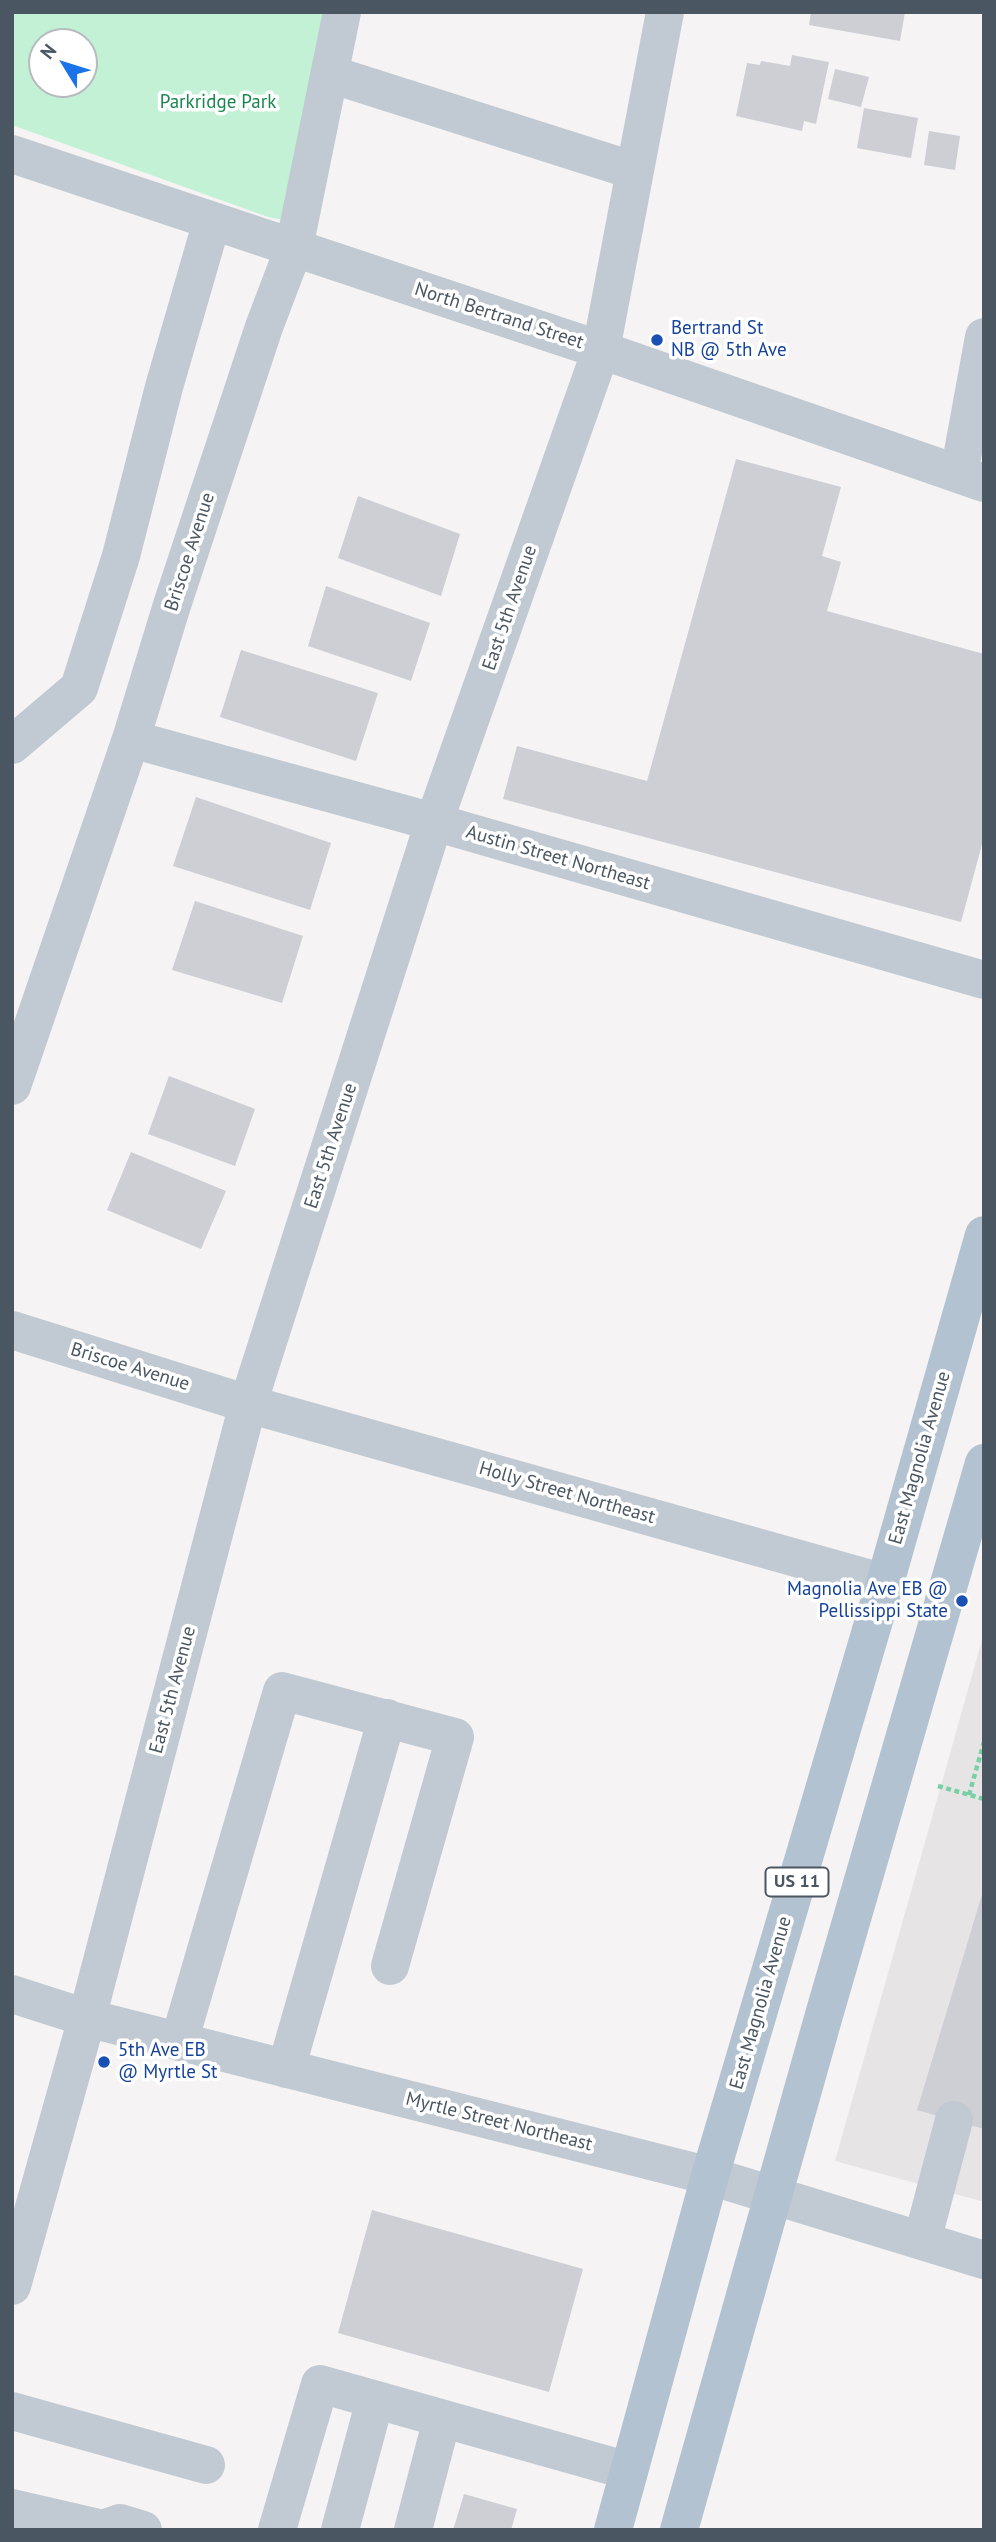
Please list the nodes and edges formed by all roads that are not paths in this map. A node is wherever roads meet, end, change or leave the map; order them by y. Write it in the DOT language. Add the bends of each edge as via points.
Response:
graph roads {
  1 [pos="342,12"];
  2 [pos="665,12"];
  3 [pos="330,74"];
  4 [pos="12,153"];
  5 [pos="635,171"];
  6 [pos="212,221"];
  7 [pos="294,248"];
  8 [pos="984,337"];
  9 [pos="601,350"];
  10 [pos="971,478"];
  11 [pos="131,739"];
  12 [pos="12,745"];
  13 [pos="434,822"];
  14 [pos="984,980"];
  15 [pos="12,1086"];
  16 [pos="984,1235"];
  17 [pos="12,1330"];
  18 [pos="248,1404"];
  19 [pos="984,1463"];
  20 [pos="885,1583"];
  21 [pos="387,1718"];
  22 [pos="390,1966"];
  23 [pos="12,1994"];
  24 [pos="87,2018"];
  25 [pos="179,2042"];
  26 [pos="286,2069"];
  27 [pos="954,2120"];
  28 [pos="710,2176"];
  29 [pos="26,2182"];
  30 [pos="773,2196"];
  31 [pos="922,2241"];
  32 [pos="984,2260"];
  33 [pos="12,2286"];
  34 [pos="375,2400"];
  35 [pos="12,2411"];
  36 [pos="442,2419"];
  37 [pos="206,2465"];
  38 [pos="629,2471"];
  39 [pos="12,2508"];
  40 [pos="103,2529"];
  41 [pos="143,2530"];
  42 [pos="277,2530"];
  43 [pos="340,2530"];
  44 [pos="413,2530"];
  45 [pos="613,2530"];
  46 [pos="679,2530"];
  1 -- 3 [label="street, Briscoe Avenue"];
  2 -- 5 [label="street, East 5th Avenue"];
  3 -- 5 [label="street"];
  3 -- 7 [label="street, Briscoe Avenue"];
  4 -- 6 [label="street, North Bertrand Street"];
  5 -- 9 [label="street, East 5th Avenue"];
  6 -- 7 [label="street, North Bertrand Street"];
  6 -- 12 [label="street" via="121,556 79,688"];
  7 -- 9 [label="street, North Bertrand Street"];
  7 -- 11 [label="street, Briscoe Avenue" via="264,327"];
  8 -- 10 [label="street"];
  9 -- 10 [label="street, North Bertrand Street"];
  9 -- 13 [label="street, East 5th Avenue"];
  11 -- 13 [label="street, Austin Street Northeast"];
  11 -- 15 [label="street, Briscoe Avenue"];
  13 -- 14 [label="street, Austin Street Northeast"];
  13 -- 18 [label="street, East 5th Avenue"];
  16 -- 20 [label="main road, East Magnolia Avenue / US 11"];
  17 -- 18 [label="street, Briscoe Avenue"];
  18 -- 20 [label="street, Holly Street Northeast"];
  18 -- 24 [label="street, East 5th Avenue"];
  19 -- 30 [label="main road"];
  20 -- 28 [label="main road, East Magnolia Avenue / US 11"];
  21 -- 22 [label="street" via="455,1737"];
  21 -- 25 [label="street" via="282,1691"];
  21 -- 26 [label="street"];
  23 -- 24 [label="street, Myrtle Street Northeast"];
  24 -- 25 [label="street, Myrtle Street Northeast"];
  24 -- 29 [label="street, East 5th Avenue"];
  25 -- 26 [label="street, Myrtle Street Northeast"];
  26 -- 28 [label="street, Myrtle Street Northeast"];
  27 -- 31 [label="street"];
  28 -- 30 [label="street, Myrtle Street Northeast"];
  28 -- 38 [label="main road, East Magnolia Avenue / US 11"];
  29 -- 33 [label="street, East 5th Avenue"];
  30 -- 31 [label="street, Myrtle Street Northeast"];
  30 -- 46 [label="main road"];
  31 -- 32 [label="street, Myrtle Street Northeast"];
  34 -- 36 [label="street"];
  34 -- 42 [label="street" via="320,2384"];
  34 -- 43 [label="street"];
  35 -- 37 [label="street"];
  36 -- 38 [label="street"];
  36 -- 44 [label="street"];
  38 -- 45 [label="main road, East Magnolia Avenue / US 11"];
  39 -- 40 [label="street"];
  40 -- 41 [label="street" via="120,2523"];
}
